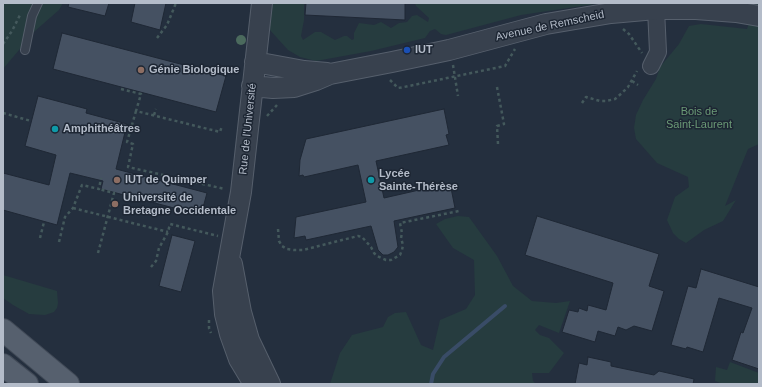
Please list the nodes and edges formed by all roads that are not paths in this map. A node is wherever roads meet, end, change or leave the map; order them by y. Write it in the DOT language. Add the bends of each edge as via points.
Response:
graph roads {
  1 [pos="38,3"];
  2 [pos="262,3"];
  3 [pos="651,11"];
  4 [pos="759,16"];
  5 [pos="759,25"];
  6 [pos="25,50"];
  7 [pos="256,62"];
  8 [pos="645,64"];
  9 [pos="330,74"];
  10 [pos="252,86"];
  11 [pos="226,246"];
  12 [pos="3,330"];
  13 [pos="3,365"];
  14 [pos="27,384"];
  15 [pos="68,384"];
  16 [pos="254,384"];
  17 [pos="270,384"];
  1 -- 6 [label="lane" via="32,16"];
  2 -- 7 [label="street, Rue de l'Université"];
  3 -- 4 [label="street, Avenue de Remscheid" via="713,10"];
  3 -- 5 [label="street, Avenue de Remscheid"];
  3 -- 8 [label="street" via="658,52"];
  3 -- 9 [label="street, Avenue de Remscheid" via="611,13 546,24 470,44"];
  7 -- 9 [label="street, Avenue de Remscheid"];
  7 -- 10 [label="street, Rue de l'Université"];
  9 -- 10 [label="street, Avenue de Remscheid" via="286,88"];
  10 -- 11 [label="street, Rue de l'Université" via="241,192"];
  11 -- 16 [label="street, Rue de l'Université" via="223,291 225,314 235,350"];
  11 -- 17 [label="street, Rue de l'Université" via="249,340"];
  12 -- 15 [label="main road"];
  13 -- 14 [label="main road"];
}
